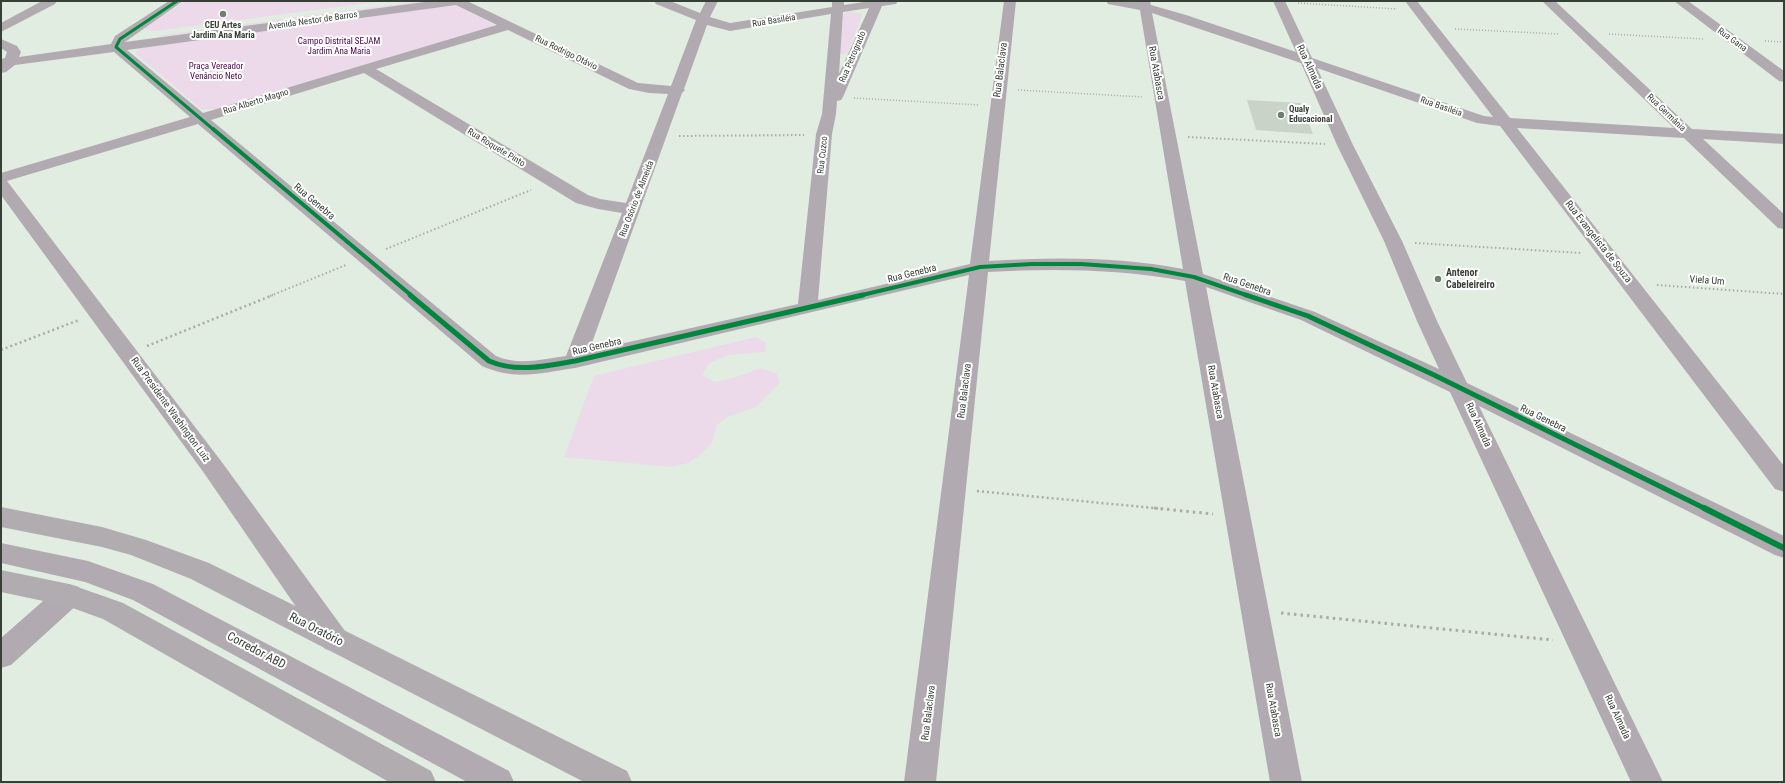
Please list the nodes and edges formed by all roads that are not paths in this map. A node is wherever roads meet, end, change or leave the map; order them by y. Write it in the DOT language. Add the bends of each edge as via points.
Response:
graph roads {
  1 [pos="29,1"];
  2 [pos="50,1"];
  3 [pos="177,1"];
  4 [pos="402,1"];
  5 [pos="458,1"];
  6 [pos="660,1"];
  7 [pos="707,1"];
  8 [pos="712,1"];
  9 [pos="892,1"];
  10 [pos="1010,1"];
  11 [pos="1112,1"];
  12 [pos="1280,1"];
  13 [pos="1548,1"];
  14 [pos="1680,1"];
  15 [pos="877,2"];
  16 [pos="1144,4"];
  17 [pos="837,6"];
  18 [pos="1415,6"];
  19 [pos="681,9"];
  20 [pos="1,16"];
  21 [pos="704,19"];
  22 [pos="510,25"];
  23 [pos="724,26"];
  24 [pos="1,28"];
  25 [pos="698,37"];
  26 [pos="1,43"];
  27 [pos="118,43"];
  28 [pos="5,60"];
  29 [pos="1305,60"];
  30 [pos="366,69"];
  31 [pos="1784,78"];
  32 [pos="678,90"];
  33 [pos="829,114"];
  34 [pos="200,118"];
  35 [pos="1506,123"];
  36 [pos="1687,133"];
  37 [pos="1784,139"];
  38 [pos="1,178"];
  39 [pos="1,184"];
  40 [pos="633,209"];
  41 [pos="1784,224"];
  42 [pos="980,267"];
  43 [pos="1194,277"];
  44 [pos="807,308"];
  45 [pos="575,361"];
  46 [pos="1461,389"];
  47 [pos="1784,483"];
  48 [pos="1,517"];
  49 [pos="1784,548"];
  50 [pos="1,553"];
  51 [pos="1,581"];
  52 [pos="69,595"];
  53 [pos="334,640"];
  54 [pos="1,656"];
  55 [pos="420,782"];
  56 [pos="498,782"];
  57 [pos="616,782"];
  58 [pos="920,782"];
  59 [pos="1286,782"];
  60 [pos="1648,782"];
  1 -- 20 [label="street"];
  2 -- 24 [label="street"];
  3 -- 27 [label="street"];
  4 -- 27 [label="street, Avenida Nestor de Barros"];
  5 -- 22 [label="street, Rua Rodrigo Otávio"];
  5 -- 27 [label="street, Avenida Nestor de Barros"];
  6 -- 19 [label="street, Rua Basiléia"];
  7 -- 19 [label="street"];
  8 -- 21 [label="street, Rua Osório de Almeida"];
  9 -- 15 [label="street, Rua Basiléia"];
  10 -- 42 [label="street, Rua Balaclava"];
  11 -- 16 [label="street, Rua Basiléia"];
  12 -- 29 [label="street, Rua Almada"];
  13 -- 36 [label="street, Rua Germânia"];
  14 -- 31 [label="street, Rua Gana"];
  15 -- 17 [label="street, Rua Basiléia"];
  15 -- 33 [label="street, Rua Petrogrado"];
  16 -- 29 [label="street, Rua Basiléia"];
  16 -- 43 [label="street, Rua Atabasca"];
  17 -- 23 [label="street, Rua Basiléia" via="742,26"];
  17 -- 33 [label="street, Rua Cuzco"];
  18 -- 35 [label="street, Rua Evangelista de Souza"];
  19 -- 21 [label="street, Rua Basiléia"];
  21 -- 23 [label="street, Rua Basiléia"];
  21 -- 25 [label="street, Rua Osório de Almeida"];
  22 -- 30 [label="street, Rua Alberto Magno"];
  22 -- 32 [label="street, Rua Rodrigo Otávio" via="634,86"];
  23 -- 25 [label="street"];
  25 -- 32 [label="street, Rua Osório de Almeida"];
  26 -- 28 [label="street" via="12,48"];
  27 -- 28 [label="street, Avenida Nestor de Barros"];
  27 -- 34 [label="street, Rua Genebra"];
  29 -- 35 [label="street, Rua Basiléia" via="1472,117"];
  29 -- 46 [label="street, Rua Almada"];
  30 -- 34 [label="street, Rua Alberto Magno"];
  30 -- 40 [label="street, Rua Roquete Pinto" via="589,202"];
  32 -- 40 [label="street, Rua Osório de Almeida"];
  33 -- 44 [label="street, Rua Cuzco" via="824,134"];
  34 -- 38 [label="street, Rua Alberto Magno"];
  34 -- 45 [label="street, Rua Genebra" via="489,361 498,365 527,368"];
  35 -- 36 [label="street, Rua Basiléia"];
  35 -- 47 [label="street, Rua Evangelista de Souza"];
  36 -- 37 [label="street, Rua Basiléia"];
  36 -- 41 [label="street, Rua Germânia"];
  39 -- 53 [label="street, Rua Presidente Washington Luiz" via="129,354 300,589"];
  40 -- 45 [label="street, Rua Osório de Almeida"];
  42 -- 43 [label="street, Rua Genebra" via="1081,264 1151,269"];
  42 -- 44 [label="street, Rua Genebra"];
  42 -- 58 [label="street, Rua Balaclava"];
  43 -- 46 [label="street, Rua Genebra" via="1308,316"];
  43 -- 59 [label="street, Rua Atabasca"];
  44 -- 45 [label="street, Rua Genebra"];
  46 -- 49 [label="street, Rua Genebra"];
  46 -- 60 [label="street, Rua Almada"];
  48 -- 53 [label="main road, Rua Oratório" via="102,537 167,558 200,571"];
  50 -- 56 [label="street, Corredor ABD" via="88,572 143,592"];
  51 -- 52 [label="main road"];
  52 -- 54 [label="street"];
  52 -- 55 [label="main road" via="113,611"];
  53 -- 57 [label="main road, Rua Oratório"];
}
